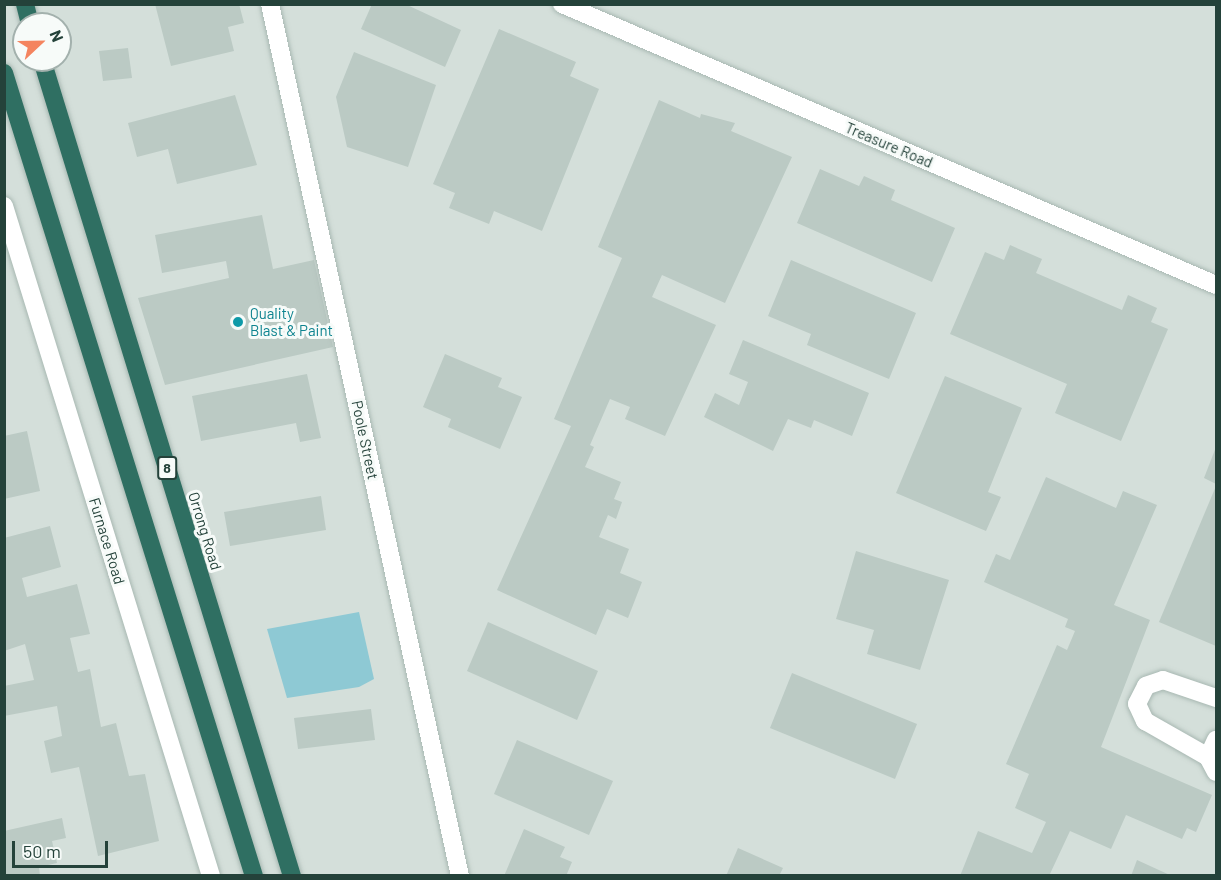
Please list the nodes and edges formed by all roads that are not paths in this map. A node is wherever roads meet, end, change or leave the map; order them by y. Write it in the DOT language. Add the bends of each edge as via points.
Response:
graph roads {
  1 [pos="270,4"];
  2 [pos="562,4"];
  3 [pos="46,72"];
  4 [pos="4,73"];
  5 [pos="4,206"];
  6 [pos="1216,285"];
  7 [pos="1216,698"];
  8 [pos="1216,740"];
  9 [pos="1212,764"];
  10 [pos="211,876"];
  11 [pos="254,876"];
  12 [pos="292,876"];
  13 [pos="460,876"];
  1 -- 13 [label="street, Poole Street"];
  2 -- 6 [label="street, Treasure Road"];
  3 -- 12 [label="highway, Orrong Road / 8"];
  4 -- 11 [label="highway"];
  5 -- 10 [label="street, Furnace Road"];
  7 -- 9 [label="street" via="1162,680 1146,686 1137,704 1145,721"];
  8 -- 9 [label="street"];
}
